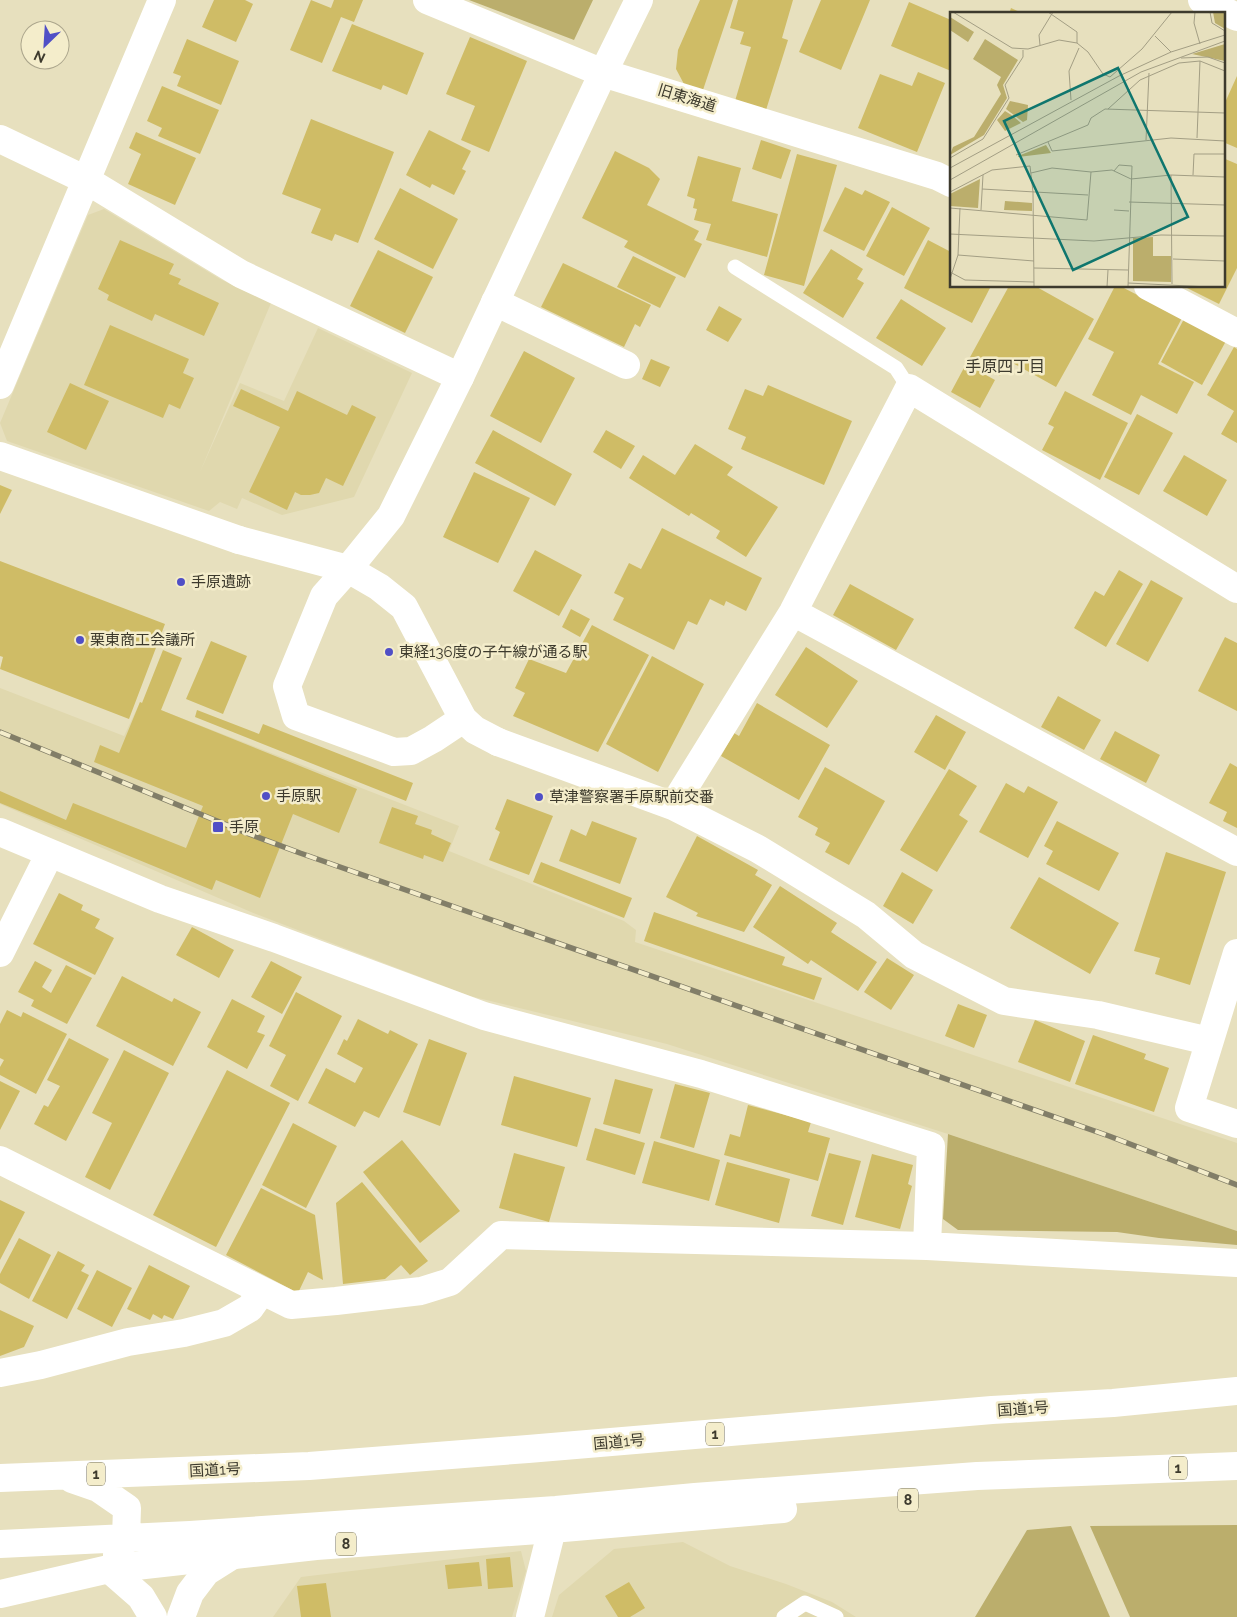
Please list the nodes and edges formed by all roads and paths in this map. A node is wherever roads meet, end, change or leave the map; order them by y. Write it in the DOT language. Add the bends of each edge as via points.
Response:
graph roads {
  1 [pos="162,0"];
  2 [pos="427,0"];
  3 [pos="639,0"];
  4 [pos="1202,0"];
  5 [pos="1237,17"];
  6 [pos="603,73"];
  7 [pos="0,139"];
  8 [pos="86,180"];
  9 [pos="950,182"];
  10 [pos="735,267"];
  11 [pos="1152,288"];
  12 [pos="495,302"];
  13 [pos="1237,333"];
  14 [pos="626,364"];
  15 [pos="460,377"];
  16 [pos="0,385"];
  17 [pos="909,388"];
  18 [pos="0,456"];
  19 [pos="348,569"];
  20 [pos="1237,589"];
  21 [pos="793,612"];
  22 [pos="463,719"];
  23 [pos="673,806"];
  24 [pos="0,832"];
  25 [pos="1237,852"];
  26 [pos="50,853"];
  27 [pos="1237,953"];
  28 [pos="0,954"];
  29 [pos="1208,1041"];
  30 [pos="1237,1124"];
  31 [pos="0,1160"];
  32 [pos="927,1246"];
  33 [pos="1237,1263"];
  34 [pos="262,1291"];
  35 [pos="0,1373"];
  36 [pos="1237,1391"];
  37 [pos="1237,1466"];
  38 [pos="1118,1470"];
  39 [pos="61,1476"];
  40 [pos="0,1478"];
  41 [pos="552,1529"];
  42 [pos="126,1538"];
  43 [pos="0,1544"];
  44 [pos="233,1555"];
  45 [pos="109,1569"];
  46 [pos="0,1594"];
  47 [pos="153,1617"];
  48 [pos="181,1617"];
  49 [pos="530,1617"];
  50 [pos="784,1617"];
  51 [pos="836,1617"];
  1 -- 8 [label="main road"];
  2 -- 6 [label="main road, 旧東海道"];
  3 -- 6 [label="main road"];
  4 -- 5 [label="main road"];
  6 -- 9 [label="main road, 旧東海道"];
  6 -- 12 [label="main road"];
  7 -- 8 [label="main road"];
  8 -- 15 [label="main road" via="241,274"];
  8 -- 16 [label="main road"];
  10 -- 17 [label="lane" via="896,368"];
  11 -- 13 [label="main road"];
  12 -- 14 [label="main road"];
  12 -- 15 [label="main road"];
  15 -- 19 [label="main road" via="391,516"];
  17 -- 20 [label="main road"];
  17 -- 21 [label="main road"];
  18 -- 19 [label="main road" via="239,540"];
  19 -- 22 [label="main road" via="380,587 404,607"];
  19 -- 22 [label="main road" via="324,596 287,686 296,716 394,752 411,751"];
  21 -- 23 [label="main road"];
  21 -- 25 [label="main road"];
  22 -- 23 [label="main road" via="475,730 498,742"];
  23 -- 29 [label="main road" via="758,848 866,915 914,955 1004,1001 1098,1015"];
  24 -- 26 [label="main road"];
  26 -- 28 [label="main road"];
  26 -- 32 [label="main road" via="160,898 484,1016 701,1074 931,1146"];
  27 -- 29 [label="main road"];
  29 -- 30 [label="main road" via="1189,1108"];
  31 -- 34 [label="main road"];
  32 -- 33 [label="main road"];
  32 -- 34 [label="main road" via="501,1235 450,1282 421,1291 291,1305"];
  34 -- 35 [label="main road" via="250,1308 224,1323"];
  36 -- 39 [label="main road, 国道1号 / 1" via="309,1466"];
  37 -- 38 [label="main road, 1"];
  38 -- 41 [label="main road, 8" via="978,1494"];
  38 -- 42 [label="main road, 1" via="977,1476 556,1510"];
  39 -- 40 [label="main road, 国道1号 / 1"];
  39 -- 42 [label="main road" via="98,1488 127,1508"];
  41 -- 44 [label="main road, 8"];
  41 -- 49 [label="main road"];
  42 -- 43 [label="main road, 1"];
  42 -- 45 [label="main road"];
  44 -- 45 [label="main road, 8"];
  44 -- 48 [label="main road" via="206,1572 190,1593"];
  45 -- 46 [label="main road, 8"];
  45 -- 47 [label="main road" via="141,1597"];
  50 -- 51 [label="lane" via="806,1603"];
}
